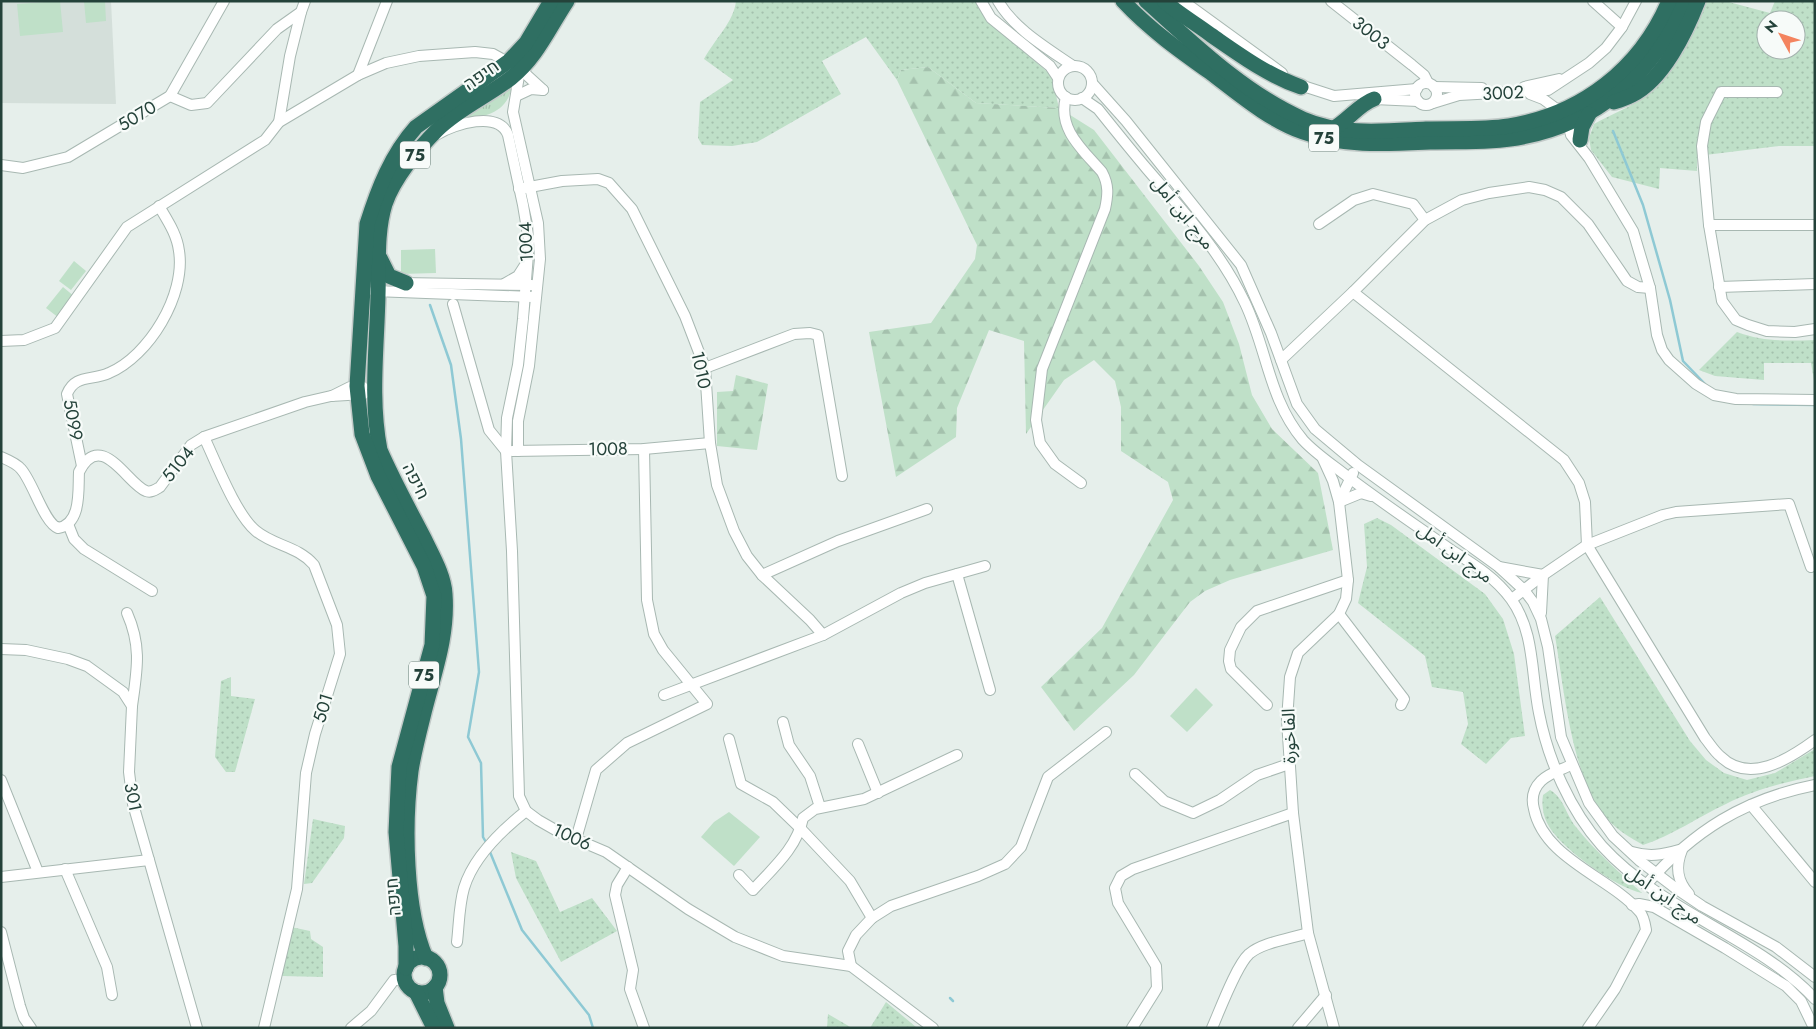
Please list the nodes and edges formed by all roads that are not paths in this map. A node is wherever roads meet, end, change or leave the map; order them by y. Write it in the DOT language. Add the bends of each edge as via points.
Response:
graph roads {
  1 [pos="224,1"];
  2 [pos="305,1"];
  3 [pos="387,1"];
  4 [pos="981,1"];
  5 [pos="998,1"];
  6 [pos="1123,1"];
  7 [pos="1146,1"];
  8 [pos="1164,1"];
  9 [pos="1183,1"];
  10 [pos="1331,1"];
  11 [pos="1593,1"];
  12 [pos="1636,1"];
  13 [pos="1669,1"];
  14 [pos="1684,1"];
  15 [pos="1698,1"];
  16 [pos="559,3"];
  17 [pos="301,12"];
  18 [pos="1622,26"];
  19 [pos="486,53"];
  20 [pos="515,65"];
  21 [pos="1073,66"];
  22 [pos="497,71"];
  23 [pos="358,75"];
  24 [pos="1570,76"];
  25 [pos="1058,78"];
  26 [pos="1092,82"];
  27 [pos="1301,86"];
  28 [pos="1424,86"];
  29 [pos="1777,92"];
  30 [pos="1526,93"];
  31 [pos="170,96"];
  32 [pos="516,96"];
  33 [pos="1066,98"];
  34 [pos="1082,98"];
  35 [pos="1374,99"];
  36 [pos="1418,102"];
  37 [pos="1433,103"];
  38 [pos="1603,106"];
  39 [pos="1568,115"];
  40 [pos="279,122"];
  41 [pos="1334,128"];
  42 [pos="1384,131"];
  43 [pos="1304,133"];
  44 [pos="1583,147"];
  45 [pos="419,149"];
  46 [pos="1,165"];
  47 [pos="530,185"];
  48 [pos="519,189"];
  49 [pos="159,206"];
  50 [pos="1425,220"];
  51 [pos="1319,224"];
  52 [pos="1709,225"];
  53 [pos="1815,225"];
  54 [pos="380,258"];
  55 [pos="529,259"];
  56 [pos="406,283"];
  57 [pos="1815,284"];
  58 [pos="502,285"];
  59 [pos="526,285"];
  60 [pos="538,285"];
  61 [pos="1719,287"];
  62 [pos="374,288"];
  63 [pos="1650,288"];
  64 [pos="1353,292"];
  65 [pos="505,296"];
  66 [pos="525,296"];
  67 [pos="537,297"];
  68 [pos="453,304"];
  69 [pos="524,311"];
  70 [pos="1815,329"];
  71 [pos="1,341"];
  72 [pos="1281,360"];
  73 [pos="705,368"];
  74 [pos="374,390"];
  75 [pos="358,391"];
  76 [pos="1815,400"];
  77 [pos="204,437"];
  78 [pos="710,443"];
  79 [pos="644,449"];
  80 [pos="506,451"];
  81 [pos="518,451"];
  82 [pos="1321,456"];
  83 [pos="1,457"];
  84 [pos="1358,465"];
  85 [pos="82,466"];
  86 [pos="842,476"];
  87 [pos="1349,478"];
  88 [pos="1081,484"];
  89 [pos="1375,497"];
  90 [pos="1339,502"];
  91 [pos="927,509"];
  92 [pos="68,524"];
  93 [pos="1587,545"];
  94 [pos="985,566"];
  95 [pos="1499,567"];
  96 [pos="1811,567"];
  97 [pos="958,574"];
  98 [pos="762,575"];
  99 [pos="1543,575"];
  100 [pos="1348,580"];
  101 [pos="1524,590"];
  102 [pos="152,591"];
  103 [pos="1512,600"];
  104 [pos="127,613"];
  105 [pos="1339,614"];
  106 [pos="1541,619"];
  107 [pos="823,635"];
  108 [pos="1,649"];
  109 [pos="692,684"];
  110 [pos="990,690"];
  111 [pos="664,696"];
  112 [pos="1267,704"];
  113 [pos="1401,705"];
  114 [pos="132,706"];
  115 [pos="783,722"];
  116 [pos="1106,732"];
  117 [pos="729,740"];
  118 [pos="1815,740"];
  119 [pos="858,744"];
  120 [pos="957,755"];
  121 [pos="1289,764"];
  122 [pos="1571,764"];
  123 [pos="1557,772"];
  124 [pos="1135,774"];
  125 [pos="1,780"];
  126 [pos="1815,785"];
  127 [pos="878,793"];
  128 [pos="1751,805"];
  129 [pos="820,808"];
  130 [pos="526,811"];
  131 [pos="1293,813"];
  132 [pos="801,829"];
  133 [pos="576,839"];
  134 [pos="1681,848"];
  135 [pos="1629,850"];
  136 [pos="149,860"];
  137 [pos="628,867"];
  138 [pos="65,869"];
  139 [pos="38,872"];
  140 [pos="1656,873"];
  141 [pos="739,875"];
  142 [pos="1,877"];
  143 [pos="1815,882"];
  144 [pos="1646,885"];
  145 [pos="1694,901"];
  146 [pos="1632,905"];
  147 [pos="872,918"];
  148 [pos="1,932"];
  149 [pos="1308,933"];
  150 [pos="457,942"];
  151 [pos="426,958"];
  152 [pos="851,966"];
  153 [pos="405,974"];
  154 [pos="1815,977"];
  155 [pos="435,987"];
  156 [pos="416,992"];
  157 [pos="112,995"];
  158 [pos="1326,995"];
  159 [pos="1815,999"];
  160 [pos="927,1026"];
  161 [pos="31,1028"];
  162 [pos="197,1028"];
  163 [pos="264,1028"];
  164 [pos="352,1028"];
  165 [pos="434,1028"];
  166 [pos="447,1028"];
  167 [pos="644,1028"];
  168 [pos="1132,1028"];
  169 [pos="1212,1028"];
  170 [pos="1298,1028"];
  171 [pos="1334,1028"];
  172 [pos="1588,1028"];
  173 [pos="1814,1028"];
  1 -- 31 [label="street, 5070"];
  2 -- 17 [label="street"];
  3 -- 23 [label="street"];
  4 -- 25 [label="street" via="991,18 1050,66"];
  5 -- 21 [label="street" via="1020,27"];
  6 -- 43 [label="highway, 75" via="1161,37 1244,98 1284,125"];
  7 -- 41 [label="highway, 75" via="1192,42 1273,104 1305,120"];
  8 -- 27 [label="highway" via="1253,64"];
  9 -- 27 [label="street, 3002"];
  10 -- 28 [label="street, 3003" via="1412,65"];
  11 -- 18 [label="street"];
  12 -- 18 [label="street, 3002"];
  13 -- 39 [label="highway, 75" via="1654,31 1633,61"];
  14 -- 38 [label="highway, 75" via="1655,55 1630,84"];
  15 -- 38 [label="highway" via="1677,45 1648,82 1633,95"];
  16 -- 20 [label="highway, 75" via="537,50"];
  17 -- 31 [label="street" via="277,29 207,103 191,105"];
  17 -- 40 [label="street"];
  18 -- 24 [label="street, 3002" via="1606,48"];
  19 -- 20 [label="street"];
  19 -- 22 [label="street" via="494,61"];
  19 -- 23 [label="street" via="419,56 386,63"];
  20 -- 22 [label="highway, 75"];
  20 -- 32 [label="street, 1004"];
  20 -- 32 [label="street" via="543,90 530,89"];
  20 -- 45 [label="highway, חיפה / 75" via="439,128"];
  21 -- 25 [label="street" via="1062,71"];
  21 -- 26 [label="street" via="1087,70"];
  22 -- 62 [label="highway, חיפה / 75" via="416,127 394,155 367,224"];
  23 -- 40 [label="street"];
  24 -- 28 [label="street, 3002" via="1512,88"];
  24 -- 30 [label="street, 3002" via="1548,90"];
  25 -- 33 [label="street" via="1058,87"];
  26 -- 34 [label="street" via="1090,91"];
  26 -- 72 [label="street, مرج ابن أمل" via="1241,265"];
  27 -- 28 [label="street, 3002" via="1334,96"];
  28 -- 36 [label="street" via="1415,95"];
  28 -- 37 [label="street" via="1437,93"];
  29 -- 52 [label="street" via="1721,92 1706,122 1702,146"];
  30 -- 37 [label="street, 3002" via="1459,95"];
  30 -- 39 [label="street"];
  31 -- 46 [label="street, 5070" via="68,157 23,168"];
  32 -- 47 [label="street, 1004" via="513,112"];
  33 -- 34 [label="street"];
  33 -- 88 [label="street" via="1063,107 1066,128 1102,172 1108,193 1105,209 1042,369 1036,420 1040,443 1055,464"];
  34 -- 82 [label="street, مرج ابن أمل" via="1098,109 1206,237 1245,302 1283,412"];
  35 -- 36 [label="street"];
  35 -- 41 [label="highway"];
  35 -- 42 [label="highway" via="1365,109 1365,114 1372,124"];
  36 -- 37 [label="street" via="1423,105"];
  38 -- 39 [label="highway, 75"];
  39 -- 42 [label="highway, 75" via="1508,126"];
  39 -- 43 [label="highway, 75" via="1516,138 1386,144 1329,140"];
  39 -- 44 [label="street"];
  39 -- 44 [label="street" via="1571,136"];
  39 -- 44 [label="highway" via="1582,126"];
  40 -- 49 [label="street" via="265,140"];
  41 -- 42 [label="highway, 75"];
  41 -- 43 [label="highway"];
  44 -- 63 [label="street" via="1633,231"];
  45 -- 48 [label="street, 1004" via="442,132 457,126 496,122 506,131"];
  45 -- 54 [label="highway, חיפה / 75" via="386,204 380,234"];
  47 -- 48 [label="street, 1010"];
  47 -- 60 [label="street, 1004" via="540,240"];
  47 -- 73 [label="street, 1010" via="598,178 608,183 632,208 685,316"];
  48 -- 55 [label="street, 1004" via="527,224"];
  49 -- 71 [label="street" via="127,227 55,328 24,340"];
  49 -- 85 [label="street, 5099" via="174,233 179,252 178,280 172,304 146,344 126,363 108,374 79,379 70,386 67,394"];
  50 -- 51 [label="street" via="1413,204 1373,194 1354,200"];
  50 -- 63 [label="street" via="1462,200 1489,193 1529,187 1545,190 1561,197 1588,224 1627,281 1638,287"];
  50 -- 64 [label="street"];
  52 -- 53 [label="street"];
  52 -- 61 [label="street"];
  54 -- 56 [label="highway" via="389,276"];
  54 -- 62 [label="highway, חיפה / 75"];
  55 -- 58 [label="street" via="518,276"];
  55 -- 59 [label="street, 1004"];
  56 -- 58 [label="street"];
  56 -- 62 [label="street"];
  57 -- 61 [label="street"];
  58 -- 59 [label="street"];
  59 -- 60 [label="street"];
  59 -- 66 [label="street, 1004"];
  60 -- 67 [label="street, 1004"];
  61 -- 70 [label="street" via="1727,309 1736,320 1767,330 1795,332"];
  62 -- 65 [label="street"];
  62 -- 74 [label="highway, חיפה / 75"];
  62 -- 75 [label="highway, חיפה / 75"];
  63 -- 76 [label="street" via="1662,350 1680,372 1696,384 1714,395 1736,399"];
  64 -- 72 [label="street"];
  64 -- 93 [label="street" via="1564,460 1579,482 1585,502"];
  65 -- 66 [label="street"];
  65 -- 69 [label="street" via="513,299"];
  66 -- 67 [label="street"];
  66 -- 69 [label="street, 1004"];
  67 -- 81 [label="street, 1004" via="529,366 518,421"];
  68 -- 80 [label="street" via="489,430"];
  69 -- 80 [label="street, 1004" via="518,365 507,418"];
  72 -- 84 [label="street, مرج ابن أمل" via="1297,404 1316,429"];
  73 -- 78 [label="street, 1010"];
  73 -- 86 [label="street" via="794,334 818,335"];
  74 -- 75 [label="street, 5104"];
  74 -- 151 [label="highway, חיפה / 75" via="380,450 435,561 445,592 443,649 411,771 410,884 415,927"];
  75 -- 77 [label="street, 5104" via="305,402"];
  75 -- 153 [label="highway, חיפה / 75" via="362,434 368,454 424,566 434,596 432,645 399,767 396,832 406,946"];
  77 -- 85 [label="street, 5104" via="191,445 160,487 153,491 136,485 116,462 108,458 94,457"];
  77 -- 163 [label="street, 501" via="241,512 254,530 297,550 314,565 340,638 340,654 306,773 297,889"];
  78 -- 79 [label="street, 1008"];
  78 -- 98 [label="street, 1010" via="717,485 734,531"];
  79 -- 81 [label="street, 1008"];
  79 -- 109 [label="street" via="647,600 654,634 663,650"];
  80 -- 81 [label="street, 1008"];
  80 -- 130 [label="street" via="519,796"];
  82 -- 87 [label="street, مرج ابن أمل"];
  82 -- 90 [label="street"];
  83 -- 92 [label="street" via="20,468 32,483 53,526 58,528"];
  84 -- 87 [label="street, الفاخورة"];
  84 -- 95 [label="street, مرج ابن أمل"];
  85 -- 92 [label="street" via="76,512"];
  87 -- 89 [label="street, مرج ابن أمل"];
  87 -- 90 [label="street, الفاخورة"];
  89 -- 90 [label="street" via="1361,493"];
  89 -- 103 [label="street, مرج ابن أمل" via="1494,579"];
  90 -- 100 [label="street, الفاخورة"];
  91 -- 98 [label="street" via="838,541"];
  92 -- 102 [label="street" via="74,539 84,549"];
  93 -- 96 [label="street" via="1676,512 1789,504"];
  93 -- 99 [label="street"];
  93 -- 118 [label="street" via="1705,738 1721,757 1735,766 1754,770 1774,765"];
  94 -- 97 [label="street"];
  95 -- 99 [label="street"];
  95 -- 101 [label="street, مرج ابن أمل"];
  97 -- 107 [label="street" via="901,593"];
  97 -- 110 [label="street"];
  98 -- 107 [label="street, 1010"];
  99 -- 101 [label="street"];
  99 -- 106 [label="street"];
  100 -- 105 [label="street, الفاخورة" via="1346,599"];
  100 -- 112 [label="street" via="1257,610 1240,628 1228,662 1231,669"];
  101 -- 103 [label="street"];
  101 -- 106 [label="street, مرج ابن أمل"];
  103 -- 123 [label="street, مرج ابن أمل" via="1524,621 1531,649 1538,710"];
  104 -- 114 [label="street, 301" via="137,643 138,662"];
  105 -- 113 [label="street" via="1404,700"];
  105 -- 121 [label="street, الفاخورة" via="1298,653 1290,677 1287,720"];
  106 -- 122 [label="street, مرج ابن أمل" via="1561,737"];
  107 -- 109 [label="street"];
  108 -- 114 [label="street" via="26,650 87,666 123,692"];
  109 -- 111 [label="street"];
  109 -- 133 [label="street" via="707,704 627,743 596,770"];
  114 -- 136 [label="street, 301" via="128,772 133,804"];
  115 -- 129 [label="street" via="789,745 810,776"];
  116 -- 147 [label="street" via="1048,777 1021,847 1005,864 891,906"];
  117 -- 132 [label="street" via="741,784 773,802"];
  119 -- 127 [label="street"];
  120 -- 127 [label="street"];
  121 -- 124 [label="street" via="1257,775 1193,814 1164,801"];
  121 -- 131 [label="street, الفاخورة"];
  122 -- 123 [label="street"];
  122 -- 135 [label="street, مرج ابن أمل" via="1588,803"];
  123 -- 144 [label="street, مرج ابن أمل" via="1600,844"];
  123 -- 146 [label="street" via="1550,773 1534,790 1532,802 1536,819 1546,836 1564,854"];
  125 -- 139 [label="street"];
  126 -- 128 [label="street"];
  127 -- 129 [label="street"];
  128 -- 134 [label="street" via="1722,817"];
  128 -- 143 [label="street"];
  129 -- 132 [label="street" via="803,818"];
  130 -- 133 [label="street, 1006" via="558,832"];
  130 -- 150 [label="street" via="497,838 468,874"];
  131 -- 149 [label="street, الفاخورة"];
  131 -- 168 [label="street" via="1121,876 1114,888 1118,903 1156,966 1157,988"];
  132 -- 141 [label="street" via="790,848 753,890"];
  132 -- 147 [label="street" via="850,880"];
  133 -- 137 [label="street, 1006" via="606,852"];
  134 -- 135 [label="street" via="1662,855 1645,856"];
  134 -- 140 [label="street"];
  134 -- 145 [label="street" via="1678,874 1682,887"];
  135 -- 140 [label="street, مرج ابن أمل"];
  136 -- 138 [label="street"];
  136 -- 162 [label="street, 301"];
  137 -- 152 [label="street, 1006" via="688,909 750,945 783,956"];
  137 -- 167 [label="street" via="617,886 616,895 633,970 630,989"];
  138 -- 139 [label="street"];
  138 -- 157 [label="street" via="107,967"];
  139 -- 142 [label="street"];
  140 -- 144 [label="street"];
  140 -- 145 [label="street, مرج ابن أمل"];
  144 -- 159 [label="street, مرج ابن أمل" via="1787,974"];
  145 -- 154 [label="street, مرج ابن أمل" via="1776,946"];
  146 -- 172 [label="street" via="1640,912 1646,930 1615,990"];
  146 -- 173 [label="street" via="1654,908 1786,986 1801,1000"];
  147 -- 152 [label="street" via="856,935 848,951"];
  148 -- 161 [label="street" via="20,1006"];
  149 -- 158 [label="street, الفاخورة"];
  149 -- 169 [label="street" via="1249,954"];
  151 -- 153 [label="highway" via="414,959"];
  151 -- 155 [label="highway, 75" via="438,970"];
  152 -- 160 [label="street, 1006"];
  153 -- 156 [label="highway" via="407,985"];
  153 -- 164 [label="street" via="394,980 371,1011"];
  155 -- 156 [label="highway" via="426,992"];
  155 -- 166 [label="highway, 75" via="437,1003"];
  156 -- 165 [label="highway"];
  158 -- 170 [label="street"];
  158 -- 171 [label="street, الفاخورة"];
}
